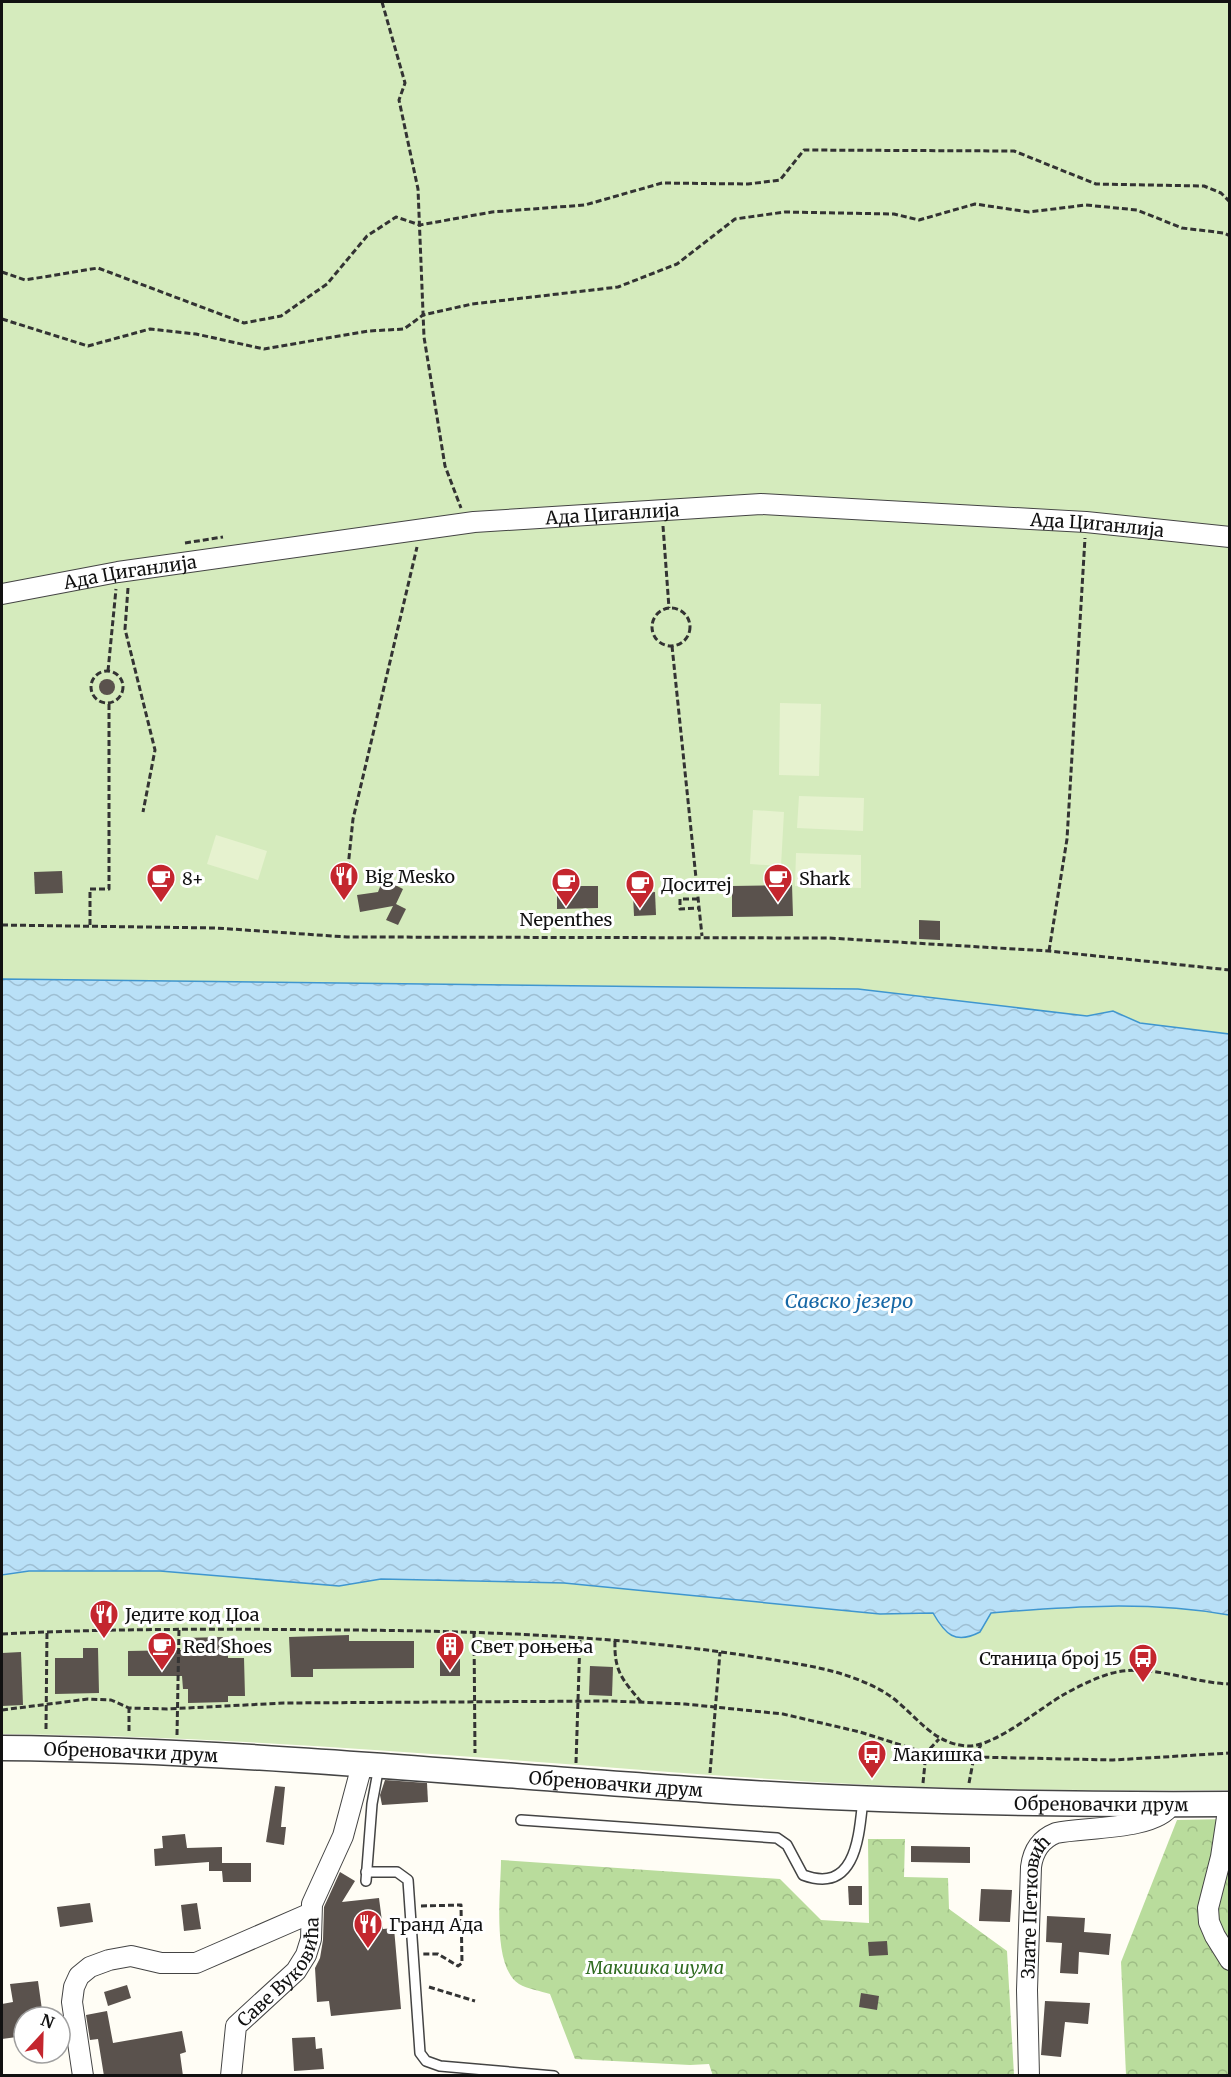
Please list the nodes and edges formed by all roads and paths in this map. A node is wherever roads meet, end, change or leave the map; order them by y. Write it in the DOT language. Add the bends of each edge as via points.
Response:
graph roads {
  1 [pos="382,2"];
  2 [pos="1230,202"];
  3 [pos="420,225"];
  4 [pos="1230,236"];
  5 [pos="2,272"];
  6 [pos="423,315"];
  7 [pos="2,319"];
  8 [pos="662,510"];
  9 [pos="1086,522"];
  10 [pos="467,523"];
  11 [pos="422,530"];
  12 [pos="1230,537"];
  13 [pos="124,571"];
  14 [pos="2,594"];
  15 [pos="669,608"];
  16 [pos="672,646"];
  17 [pos="108,671"];
  18 [pos="109,704"];
  19 [pos="143,812"];
  20 [pos="347,877"];
  21 [pos="699,899"];
  22 [pos="700,908"];
  23 [pos="2,925"];
  24 [pos="90,925"];
  25 [pos="702,936"];
  26 [pos="1048,951"];
  27 [pos="1230,970"];
  28 [pos="179,1629"];
  29 [pos="46,1632"];
  30 [pos="474,1632"];
  31 [pos="2,1634"];
  32 [pos="580,1638"];
  33 [pos="615,1641"];
  34 [pos="720,1652"];
  35 [pos="1230,1684"];
  36 [pos="476,1701"];
  37 [pos="579,1702"];
  38 [pos="640,1702"];
  39 [pos="46,1705"];
  40 [pos="717,1706"];
  41 [pos="129,1708"];
  42 [pos="179,1709"];
  43 [pos="2,1710"];
  44 [pos="939,1739"];
  45 [pos="981,1745"];
  46 [pos="2,1748"];
  47 [pos="46,1748"];
  48 [pos="128,1750"];
  49 [pos="175,1753"];
  50 [pos="926,1753"];
  51 [pos="1230,1753"];
  52 [pos="974,1757"];
  53 [pos="370,1766"];
  54 [pos="475,1773"];
  55 [pos="574,1781"];
  56 [pos="708,1791"];
  57 [pos="863,1799"];
  58 [pos="922,1802"];
  59 [pos="966,1803"];
  60 [pos="1171,1804"];
  61 [pos="1229,1804"];
  62 [pos="521,1820"];
  63 [pos="410,1906"];
  64 [pos="311,1913"];
  65 [pos="414,1954"];
  66 [pos="1230,1960"];
  67 [pos="415,1982"];
  68 [pos="475,2001"];
  69 [pos="83,2076"];
  70 [pos="231,2076"];
  71 [pos="554,2076"];
  72 [pos="1029,2076"];
  1 -- 3 [label="path" via="405,84 399,100 418,189"];
  2 -- 3 [label="path" via="1204,186 1096,184 1014,152 804,150 780,180 748,184 662,183 585,205 492,213"];
  3 -- 5 [label="path" via="396,217 367,236 327,284 309,297 281,316 244,323 98,268 25,280"];
  3 -- 6 [label="path"];
  4 -- 6 [label="path" via="1182,228 1137,210 1086,205 1029,212 975,204 919,220 894,214 784,212 735,219 677,264 618,287 472,303"];
  6 -- 7 [label="path" via="404,328 264,349 196,334 150,329 88,346"];
  6 -- 10 [label="path" via="445,466"];
  8 -- 9 [label="street, Ада Циганлија" via="761,504"];
  8 -- 10 [label="street, Ада Циганлија"];
  8 -- 15 [label="path"];
  9 -- 12 [label="street, Ада Циганлија"];
  9 -- 26 [label="path" via="1066,839"];
  10 -- 11 [label="street, Ада Циганлија"];
  11 -- 13 [label="street, Ада Циганлија"];
  11 -- 20 [label="path" via="353,819"];
  13 -- 14 [label="street, Ада Циганлија"];
  13 -- 17 [label="path"];
  13 -- 19 [label="path" via="125,629 155,750"];
  15 -- 16 [label="path" via="654,618 652,631 660,642"];
  15 -- 16 [label="path" via="686,615 690,626 683,641"];
  16 -- 21 [label="path"];
  17 -- 18 [label="path" via="118,675 123,689 119,699"];
  17 -- 18 [label="path" via="94,678 91,688 99,701"];
  18 -- 24 [label="path" via="109,889 90,889"];
  21 -- 22 [label="path"];
  21 -- 22 [label="path" via="680,899 680,909"];
  22 -- 25 [label="path"];
  23 -- 24 [label="path"];
  24 -- 25 [label="path" via="216,928 347,938"];
  25 -- 26 [label="path" via="829,938"];
  26 -- 27 [label="path"];
  28 -- 29 [label="path"];
  28 -- 30 [label="path"];
  28 -- 42 [label="path"];
  29 -- 31 [label="path"];
  29 -- 39 [label="path"];
  30 -- 32 [label="path"];
  30 -- 36 [label="path"];
  32 -- 33 [label="path"];
  32 -- 37 [label="path"];
  33 -- 34 [label="path"];
  33 -- 38 [label="path" via="614,1662"];
  34 -- 40 [label="path"];
  34 -- 44 [label="path" via="832,1669 851,1676 897,1701"];
  35 -- 45 [label="path" via="1138,1671 1111,1674 1067,1693"];
  36 -- 37 [label="path"];
  36 -- 42 [label="path" via="284,1703"];
  36 -- 54 [label="path"];
  37 -- 38 [label="path"];
  37 -- 55 [label="path"];
  38 -- 40 [label="path"];
  39 -- 41 [label="path" via="102,1699"];
  39 -- 43 [label="path"];
  39 -- 47 [label="path"];
  40 -- 50 [label="path" via="824,1722"];
  40 -- 56 [label="path"];
  41 -- 42 [label="path"];
  41 -- 48 [label="path"];
  42 -- 49 [label="path"];
  44 -- 45 [label="path" via="963,1746"];
  44 -- 50 [label="path"];
  45 -- 52 [label="path"];
  46 -- 47 [label="street, Обреновачки друм"];
  47 -- 48 [label="street, Обреновачки друм"];
  48 -- 49 [label="street, Обреновачки друм"];
  49 -- 53 [label="street, Обреновачки друм"];
  50 -- 52 [label="path"];
  50 -- 58 [label="path"];
  51 -- 52 [label="path" via="1113,1760"];
  52 -- 59 [label="path"];
  53 -- 54 [label="street, Обреновачки друм"];
  53 -- 63 [label="lane" via="366,1876 404,1875"];
  53 -- 64 [label="street, Саве Вуковића"];
  54 -- 55 [label="street, Обреновачки друм"];
  55 -- 56 [label="street, Обреновачки друм"];
  56 -- 57 [label="street, Обреновачки друм"];
  57 -- 58 [label="street, Обреновачки друм"];
  57 -- 62 [label="lane" via="856,1852 842,1872 825,1879 803,1875 787,1845 777,1838"];
  58 -- 59 [label="street, Обреновачки друм"];
  59 -- 60 [label="street, Обреновачки друм"];
  60 -- 61 [label="street, Обреновачки друм"];
  60 -- 72 [label="street, Злате Петковић" via="1162,1815 1147,1819 1056,1833 1035,1851 1031,1867 1027,1990"];
  61 -- 66 [label="street" via="1208,1908 1209,1922"];
  63 -- 65 [label="lane"];
  63 -- 65 [label="path" via="461,1905 462,1963 458,1966 438,1954"];
  64 -- 69 [label="street" via="196,1963 120,1957 90,1967 79,1976 72,2002"];
  64 -- 70 [label="street, Саве Вуковића" via="311,1939 296,1971 236,2026"];
  65 -- 67 [label="lane"];
  67 -- 68 [label="path"];
  67 -- 71 [label="lane" via="420,2053 426,2061 440,2066"];
}
